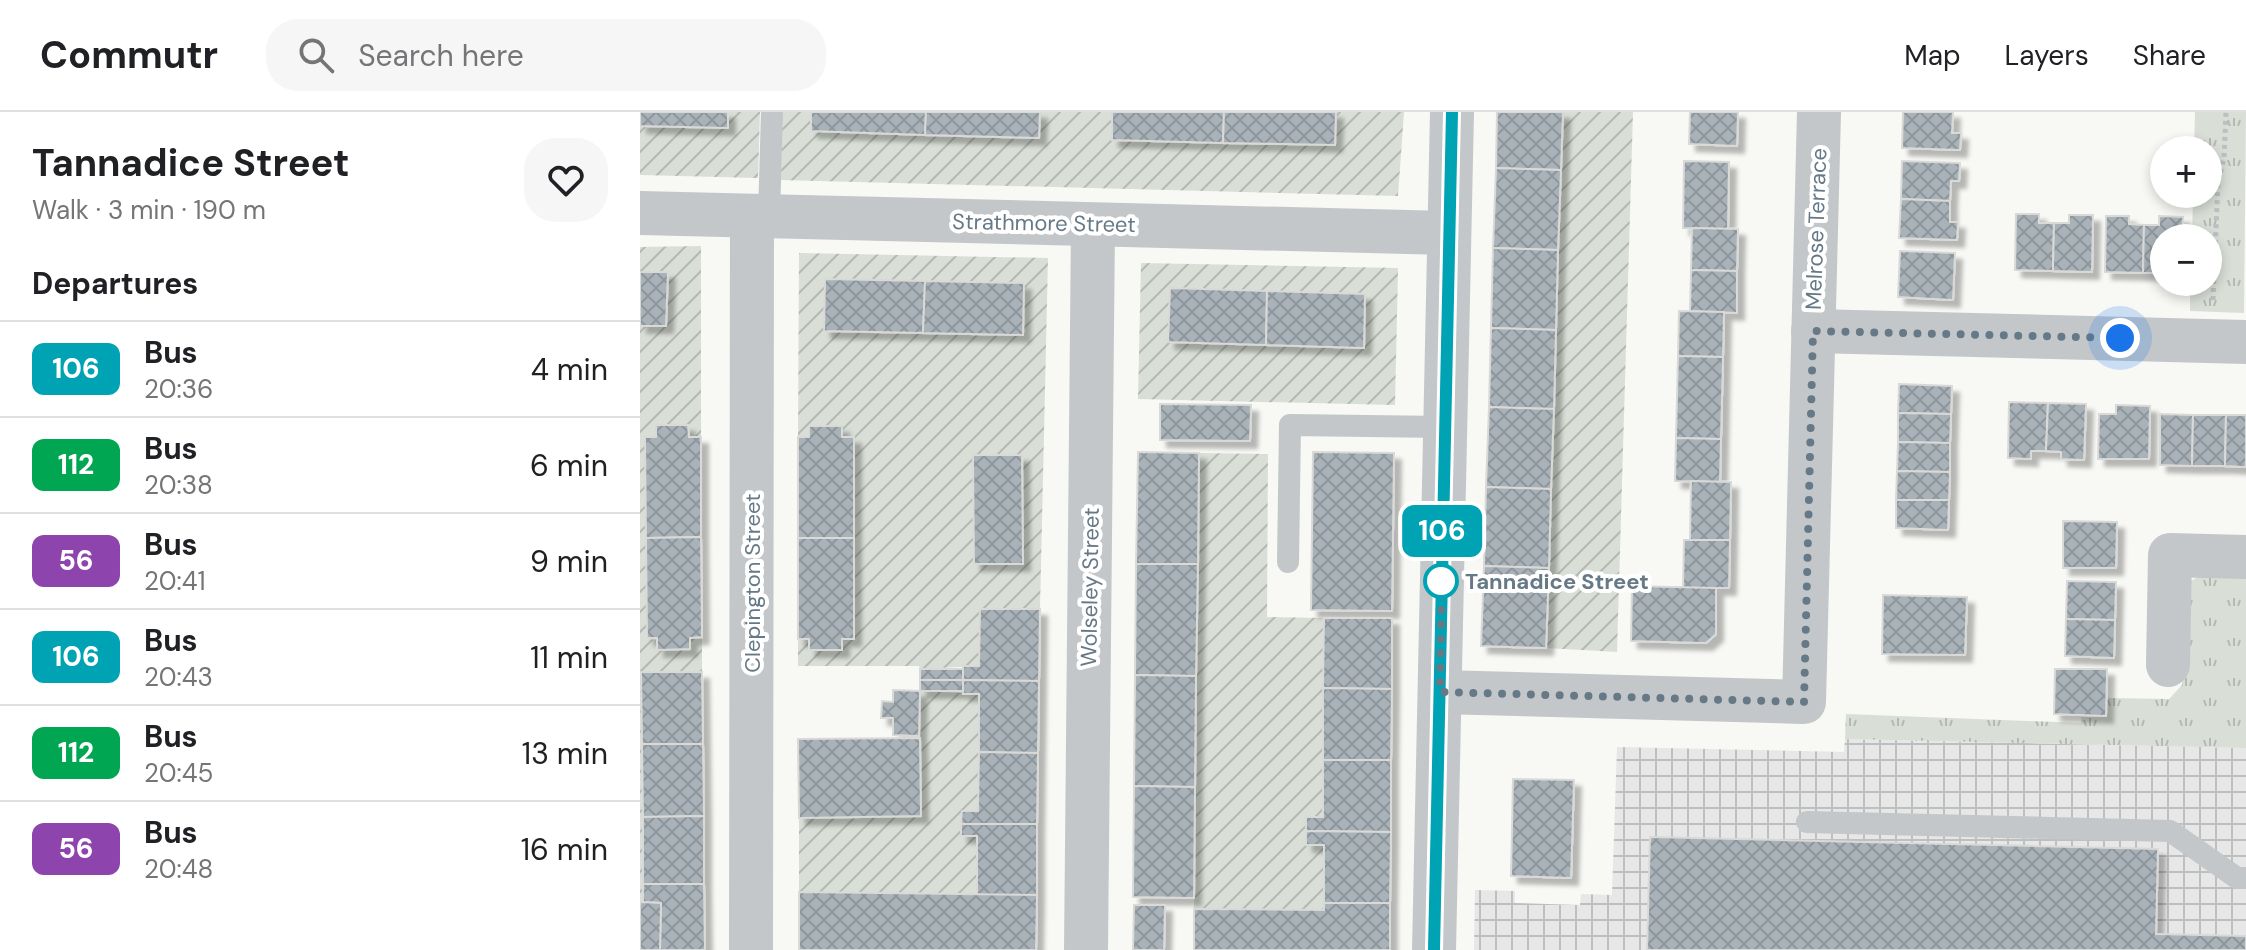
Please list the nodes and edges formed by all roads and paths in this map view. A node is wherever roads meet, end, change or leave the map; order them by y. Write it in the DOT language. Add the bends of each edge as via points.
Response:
graph roads {
  1 [pos="772,112"];
  2 [pos="1452,112"];
  3 [pos="1819,112"];
  4 [pos="2226,112"];
  5 [pos="640,213"];
  6 [pos="761,216"];
  7 [pos="1093,225"];
  8 [pos="1447,233"];
  9 [pos="1813,331"];
  10 [pos="2229,341"];
  11 [pos="1444,427"];
  12 [pos="2246,557"];
  13 [pos="1288,562"];
  14 [pos="2168,665"];
  15 [pos="1440,692"];
  16 [pos="1807,822"];
  17 [pos="2246,878"];
  18 [pos="751,950"];
  19 [pos="1086,950"];
  20 [pos="1434,950"];
  21 [pos="1445,950"];
  1 -- 6 [label="lane"];
  2 -- 8 [label="street"];
  3 -- 9 [label="street, Melrose Terrace"];
  4 -- 10 [label="path" via="2218,182"];
  5 -- 6 [label="street, Strathmore Street"];
  6 -- 7 [label="street, Strathmore Street"];
  6 -- 18 [label="street, Clepington Street"];
  7 -- 8 [label="street, Strathmore Street"];
  7 -- 19 [label="street, Wolseley Street"];
  8 -- 11 [label="street"];
  9 -- 10 [label="street"];
  9 -- 15 [label="street, Melrose Terrace" via="1804,702"];
  11 -- 13 [label="lane" via="1290,425"];
  11 -- 15 [label="street"];
  12 -- 14 [label="street" via="2170,555"];
  15 -- 20 [label="street"];
  16 -- 17 [label="lane" via="2170,831 2237,878"];
  20 -- 21 [label="lane"];
}
